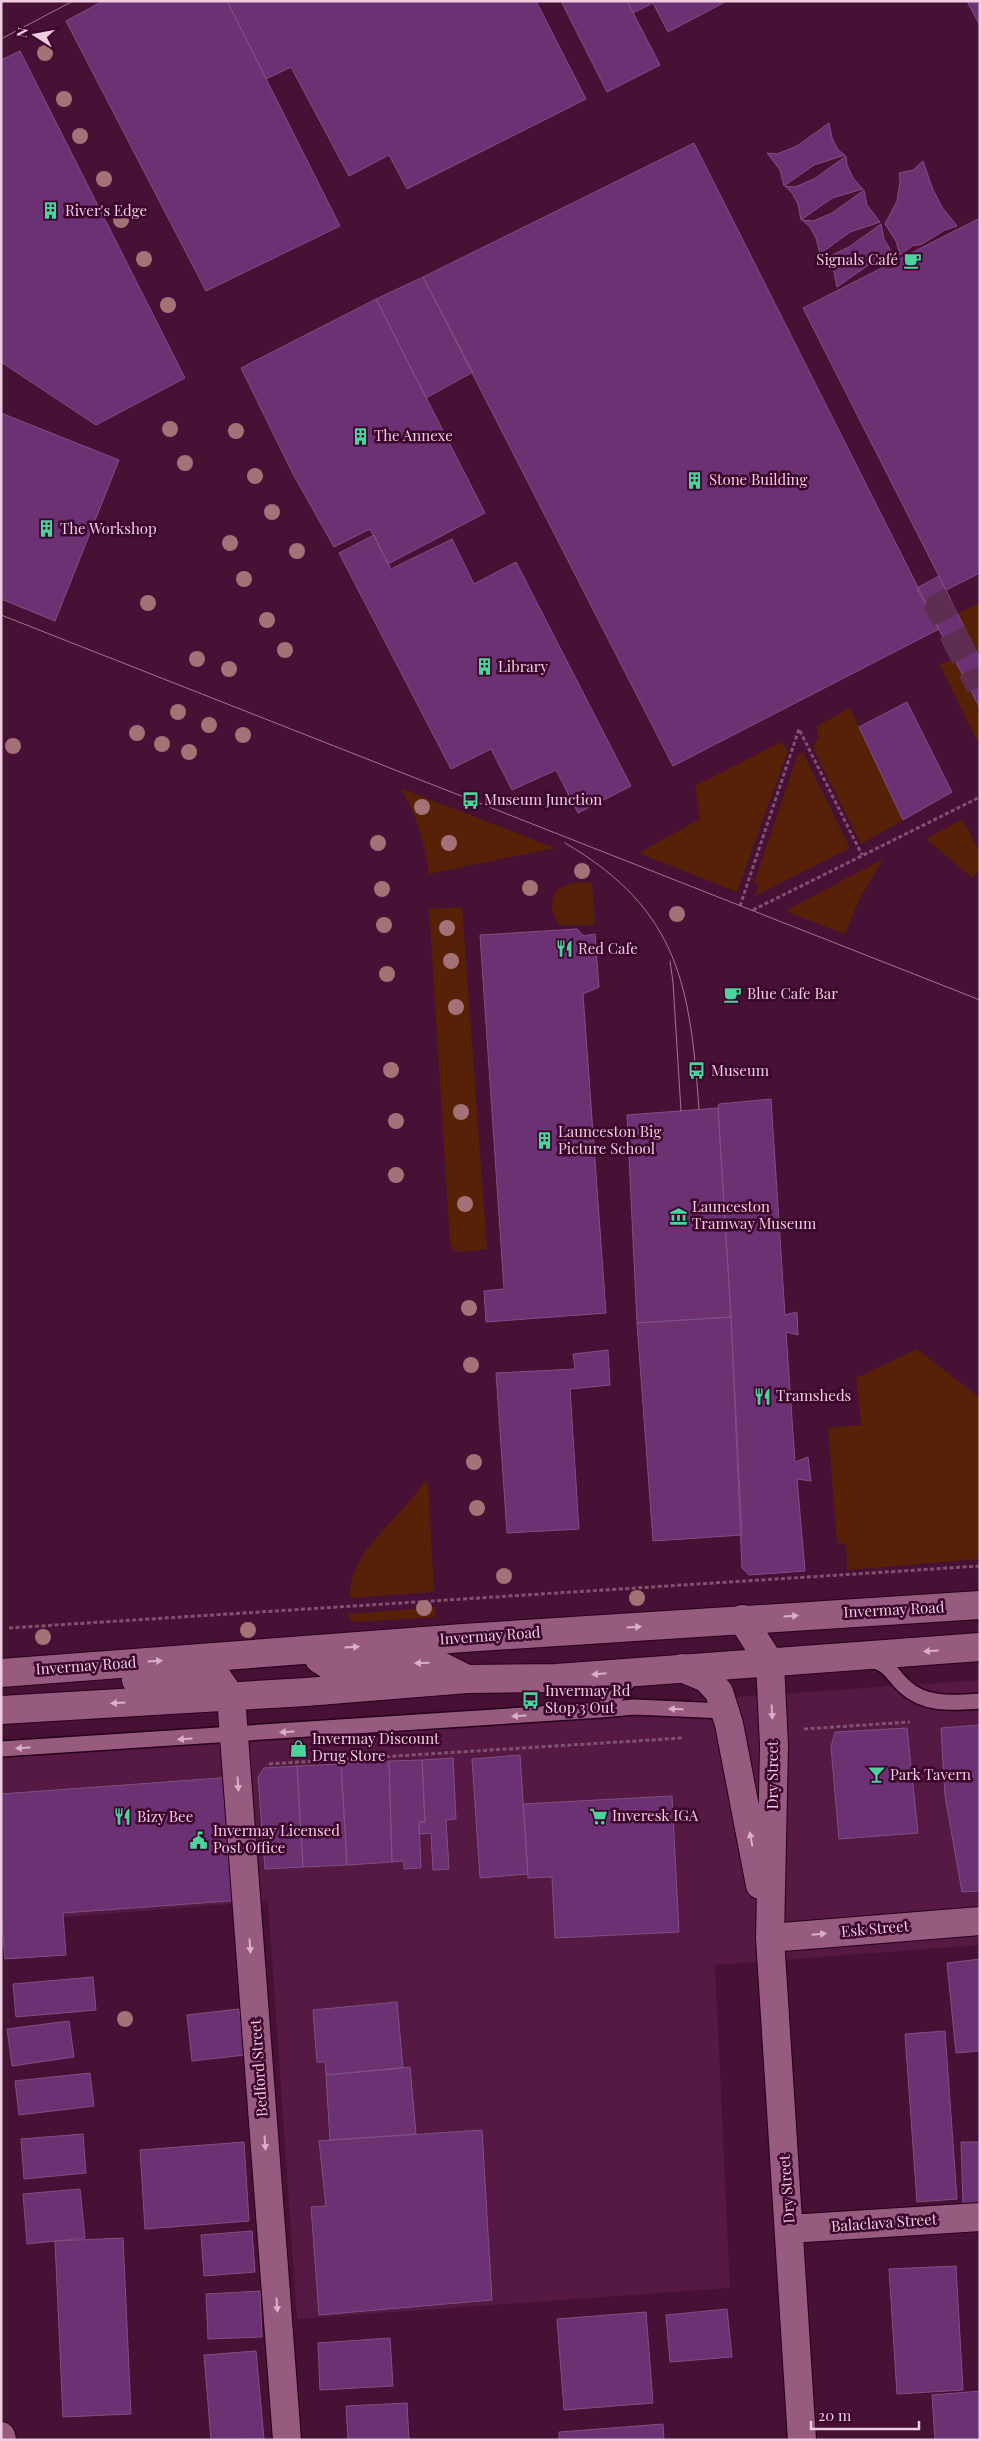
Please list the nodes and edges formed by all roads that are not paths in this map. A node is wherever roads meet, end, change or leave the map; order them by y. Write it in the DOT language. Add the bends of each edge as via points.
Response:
graph roads {
  1 [pos="980,1605"];
  2 [pos="742,1619"];
  3 [pos="980,1647"];
  4 [pos="316,1649"];
  5 [pos="860,1657"];
  6 [pos="770,1663"];
  7 [pos="682,1668"];
  8 [pos="45,1669"];
  9 [pos="637,1670"];
  10 [pos="1,1672"];
  11 [pos="467,1679"];
  12 [pos="230,1697"];
  13 [pos="980,1702"];
  14 [pos="1,1710"];
  15 [pos="602,1710"];
  16 [pos="725,1711"];
  17 [pos="234,1736"];
  18 [pos="1,1750"];
  19 [pos="980,1921"];
  20 [pos="770,1938"];
  21 [pos="980,2217"];
  22 [pos="789,2230"];
  23 [pos="1,2436"];
  24 [pos="2,2440"];
  25 [pos="287,2440"];
  26 [pos="802,2440"];
  2 -- 1 [label="main road, Invermay Road, one-way"];
  4 -- 2 [label="main road, Invermay Road, one-way"];
  2 -- 6 [label="main road, Dry Street"];
  3 -- 5 [label="main road, one-way"];
  8 -- 4 [label="main road, Invermay Road, one-way"];
  11 -- 4 [label="main road, one-way" via="433,1662 330,1666 320,1660"];
  5 -- 6 [label="main road"];
  5 -- 13 [label="lane" via="892,1669 909,1690 928,1700 948,1704"];
  6 -- 7 [label="main road"];
  6 -- 20 [label="main road, Dry Street, one-way" via="774,1746"];
  7 -- 9 [label="main road"];
  7 -- 16 [label="main road, Dry Street" via="706,1678 719,1692"];
  8 -- 10 [label="main road, Invermay Road"];
  8 -- 12 [label="main road" via="113,1679 217,1677"];
  9 -- 11 [label="main road, one-way" via="556,1678"];
  9 -- 15 [label="lane"];
  11 -- 12 [label="main road"];
  12 -- 14 [label="main road, one-way"];
  12 -- 17 [label="main road, Bedford Street"];
  16 -- 15 [label="lane, one-way" via="634,1707"];
  15 -- 17 [label="lane, one-way"];
  20 -- 16 [label="main road, Dry Street, one-way"];
  17 -- 18 [label="lane, one-way"];
  17 -- 25 [label="main road, Bedford Street, one-way"];
  20 -- 19 [label="main road, Esk Street, one-way"];
  20 -- 22 [label="main road, Dry Street"];
  21 -- 22 [label="main road, Balaclava Street"];
  22 -- 26 [label="main road, Dry Street"];
  23 -- 24 [label="main road"];
}
